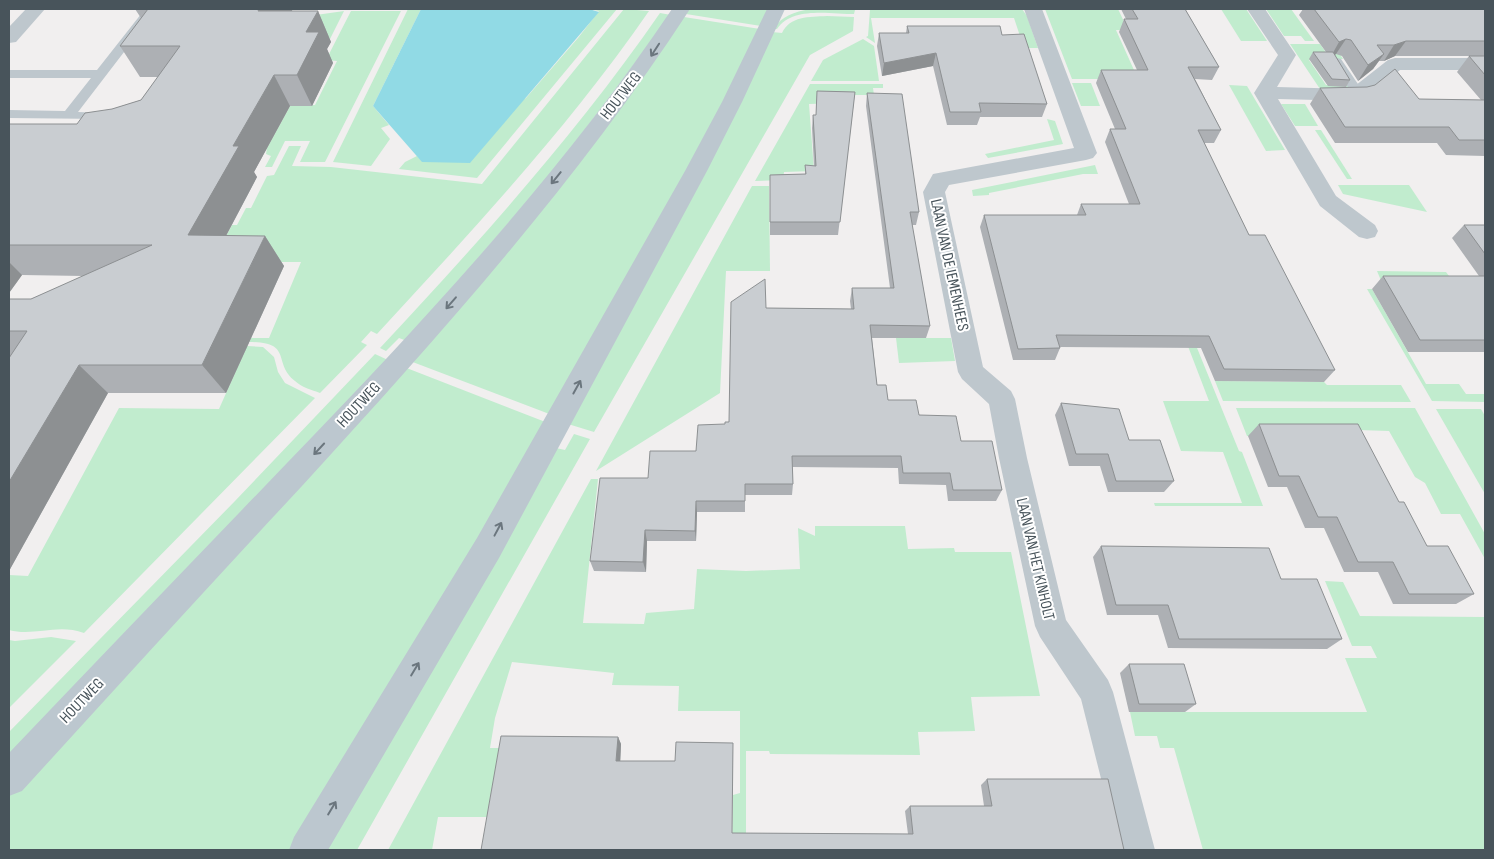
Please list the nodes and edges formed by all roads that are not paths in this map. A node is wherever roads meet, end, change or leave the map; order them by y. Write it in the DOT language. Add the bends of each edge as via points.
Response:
graph roads {
  1 [pos="36,9"];
  2 [pos="150,9"];
  3 [pos="682,9"];
  4 [pos="776,9"];
  5 [pos="1033,9"];
  6 [pos="1256,9"];
  7 [pos="9,38"];
  8 [pos="1336,60"];
  9 [pos="1485,64"];
  10 [pos="9,74"];
  11 [pos="100,74"];
  12 [pos="1264,93"];
  13 [pos="1358,93"];
  14 [pos="9,114"];
  15 [pos="69,116"];
  16 [pos="101,116"];
  17 [pos="1367,231"];
  18 [pos="1002,400"];
  19 [pos="9,778"];
  20 [pos="306,850"];
  21 [pos="1137,850"];
  1 -- 7 [label="street"];
  2 -- 11 [label="lane"];
  3 -- 19 [label="street, HOUTWEG, one-way" via="640,72 575,154 402,361"];
  20 -- 4 [label="street, one-way" via="488,548 701,162"];
  5 -- 18 [label="street, LAAN VAN DE IEMENHEES" via="1086,153 941,179 934,192 971,372"];
  6 -- 12 [label="street" via="1287,55"];
  8 -- 13 [label="lane"];
  9 -- 13 [label="street" via="1394,64"];
  10 -- 11 [label="lane"];
  11 -- 15 [label="lane"];
  12 -- 13 [label="street"];
  12 -- 17 [label="street" via="1328,201"];
  14 -- 15 [label="lane"];
  15 -- 16 [label="lane"];
  18 -- 21 [label="street, LAAN VAN HET KINHOLT" via="1012,458 1051,626 1096,692"];
}
